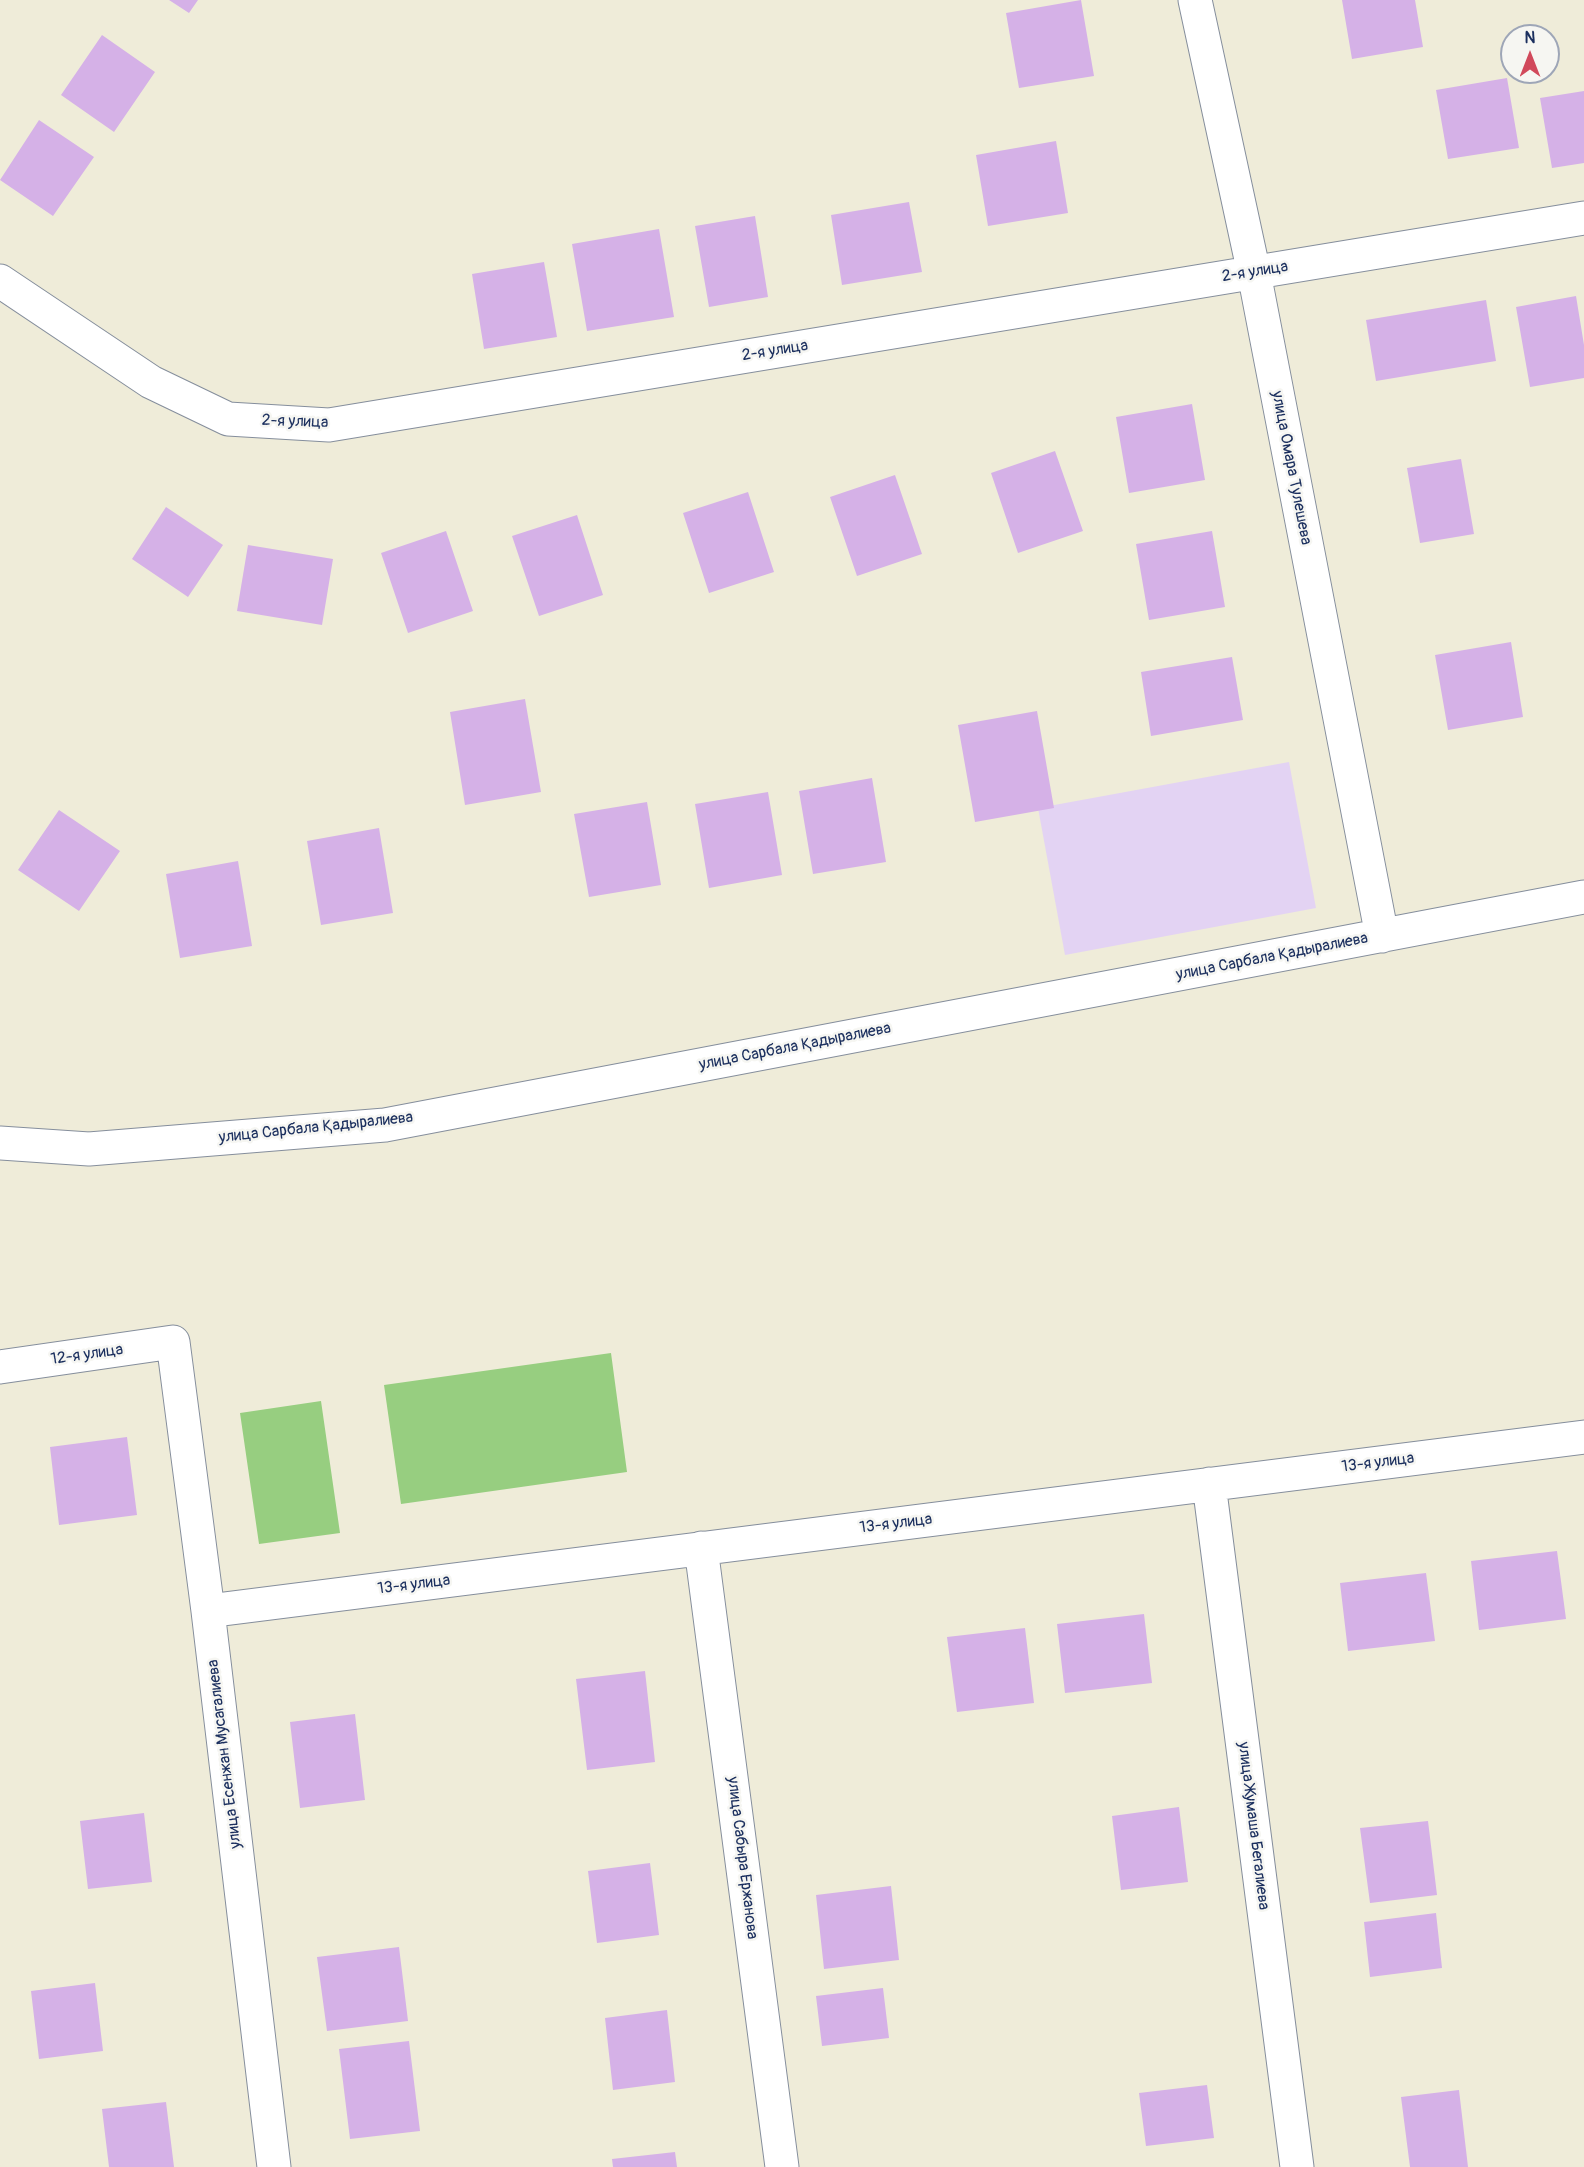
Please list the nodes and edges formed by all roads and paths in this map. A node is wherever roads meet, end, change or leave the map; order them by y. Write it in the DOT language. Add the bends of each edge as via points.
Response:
graph roads {
  1 [pos="1195,0"];
  2 [pos="1584,218"];
  3 [pos="1254,273"];
  4 [pos="0,281"];
  5 [pos="1584,897"];
  6 [pos="1382,936"];
  7 [pos="0,1143"];
  8 [pos="173,1342"];
  9 [pos="0,1367"];
  10 [pos="1584,1437"];
  11 [pos="1209,1484"];
  12 [pos="701,1548"];
  13 [pos="208,1611"];
  14 [pos="274,2167"];
  15 [pos="782,2167"];
  16 [pos="1297,2167"];
  1 -- 3 [label="street, улица Омара Тулешева"];
  2 -- 3 [label="street, 2-я улица"];
  3 -- 4 [label="street, 2-я улица" via="329,424 228,419 151,382"];
  3 -- 6 [label="street, улица Омара Тулешева"];
  5 -- 6 [label="street, улица Сарбала Қадыралиева"];
  6 -- 7 [label="street, улица Сарбала Қадыралиева" via="385,1125 89,1149"];
  8 -- 9 [label="street, 12-я улица"];
  8 -- 13 [label="street, улица Есенжан Мусагалиева"];
  10 -- 11 [label="street, 13-я улица"];
  11 -- 12 [label="street, 13-я улица"];
  11 -- 16 [label="street, улица Жумаша Бегалиева"];
  12 -- 13 [label="street, 13-я улица"];
  12 -- 15 [label="street, улица Сабыра Ержанова"];
  13 -- 14 [label="street, улица Есенжан Мусагалиева"];
}
